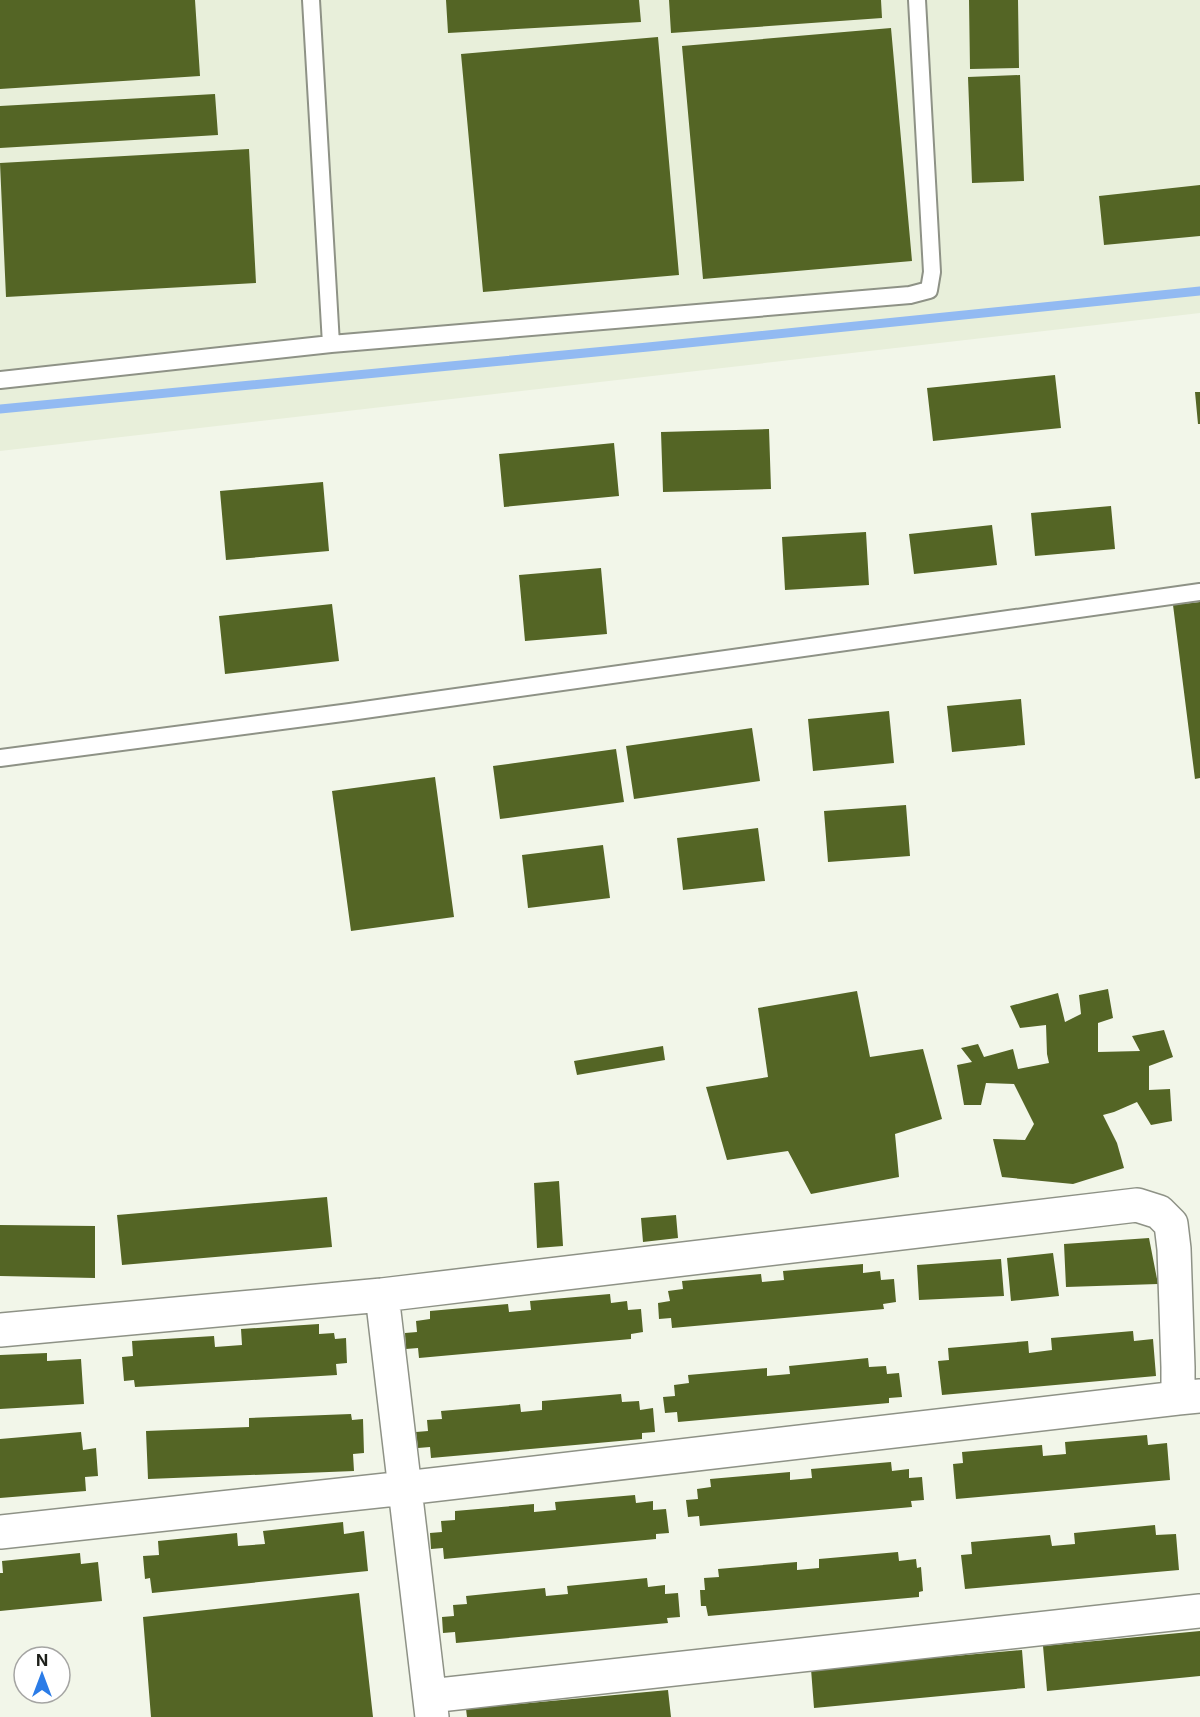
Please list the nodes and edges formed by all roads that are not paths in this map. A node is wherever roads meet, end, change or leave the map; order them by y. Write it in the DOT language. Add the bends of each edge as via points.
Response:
graph roads {
  1 [pos="311,0"];
  2 [pos="918,0"];
  3 [pos="331,344"];
  4 [pos="0,380"];
  5 [pos="1200,592"];
  6 [pos="0,758"];
  7 [pos="382,1295"];
  8 [pos="0,1330"];
  9 [pos="1189,1397"];
  10 [pos="405,1488"];
  11 [pos="0,1532"];
  12 [pos="1200,1611"];
  13 [pos="431,1706"];
  1 -- 3 [label="lane"];
  2 -- 3 [label="lane" via="932,272 929,290 910,295"];
  3 -- 4 [label="lane"];
  5 -- 6 [label="lane"];
  7 -- 8 [label="street"];
  7 -- 9 [label="street" via="1137,1204 1159,1212 1171,1224 1178,1367"];
  7 -- 10 [label="street"];
  9 -- 10 [label="street"];
  10 -- 11 [label="street"];
  10 -- 13 [label="street"];
  12 -- 13 [label="street"];
}
